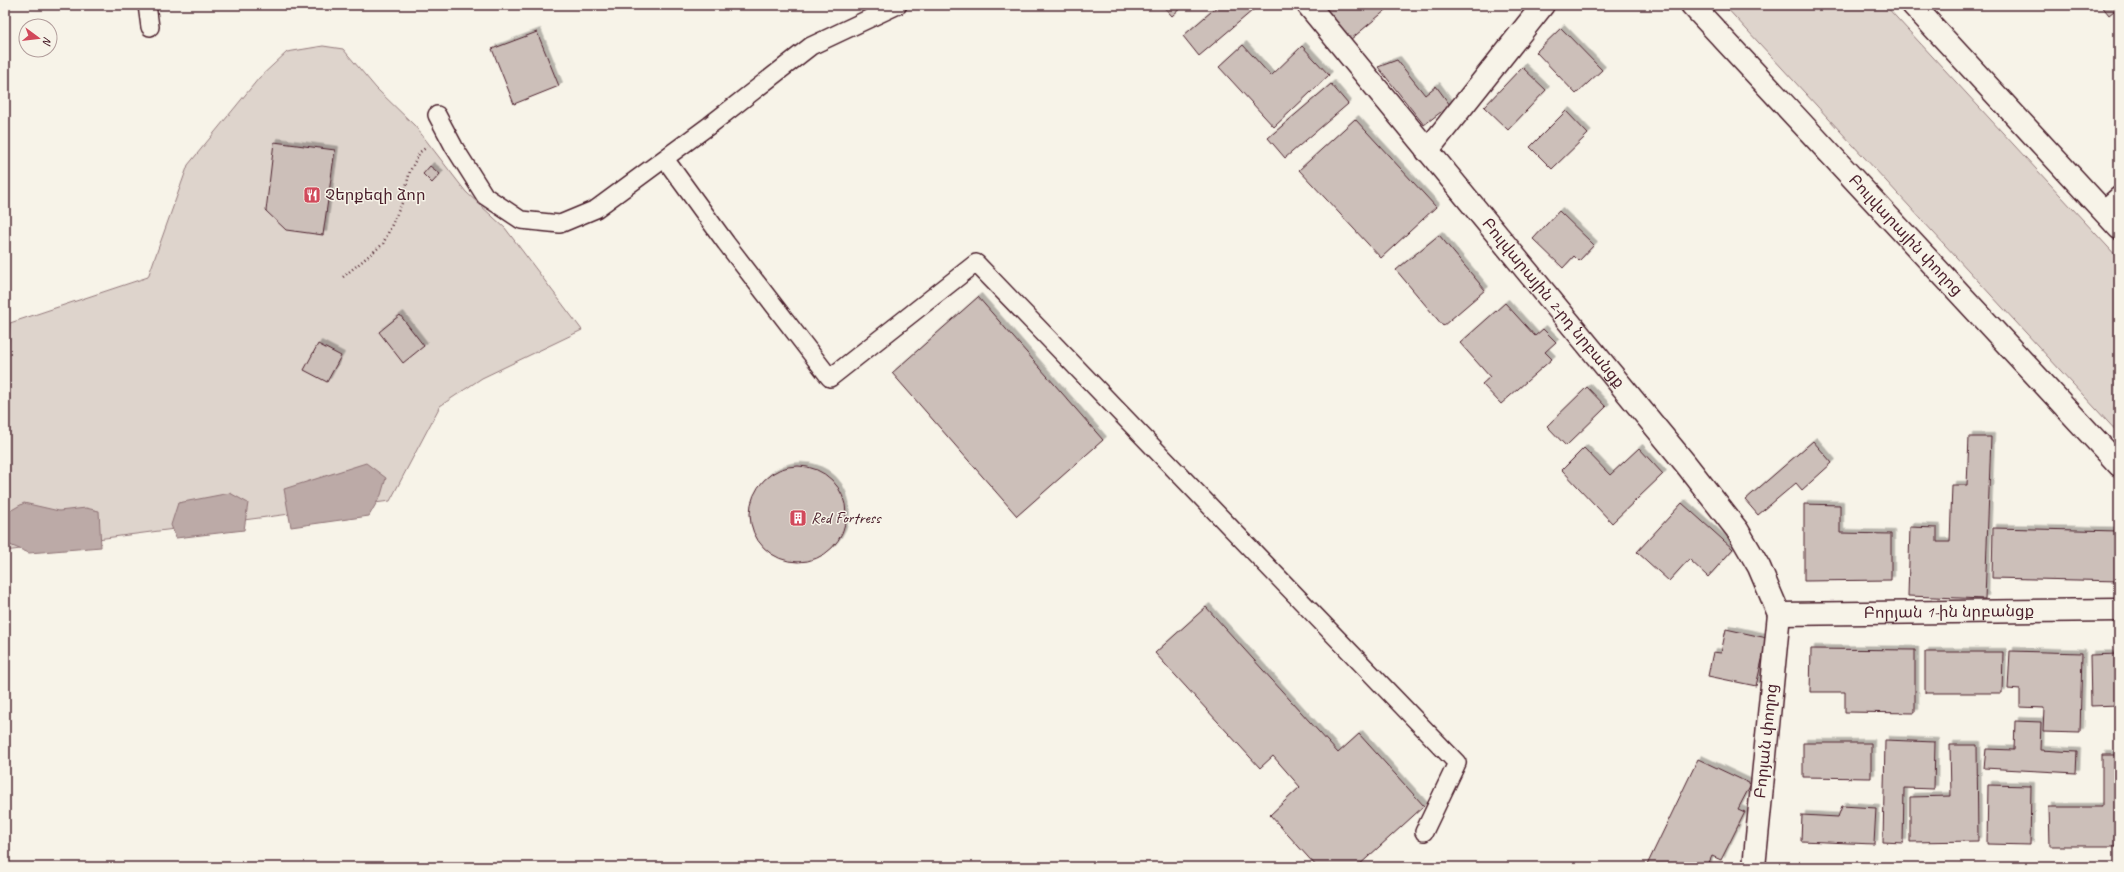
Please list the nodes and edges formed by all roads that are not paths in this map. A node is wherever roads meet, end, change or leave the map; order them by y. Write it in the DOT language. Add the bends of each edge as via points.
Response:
graph roads {
  1 [pos="147,5"];
  2 [pos="898,5"];
  3 [pos="1308,5"];
  4 [pos="1543,5"];
  5 [pos="1692,5"];
  6 [pos="1913,5"];
  7 [pos="150,27"];
  8 [pos="437,115"];
  9 [pos="1427,151"];
  10 [pos="665,159"];
  11 [pos="2119,194"];
  12 [pos="2102,210"];
  13 [pos="2119,228"];
  14 [pos="2119,465"];
  15 [pos="2119,610"];
  16 [pos="1779,614"];
  17 [pos="1424,832"];
  18 [pos="1754,867"];
  1 -- 7 [label="lane"];
  2 -- 10 [label="lane" via="811,46"];
  3 -- 9 [label="street, Բուլվարային 2-րդ նրբանցք"];
  4 -- 9 [label="street"];
  5 -- 14 [label="street, Բուլվարային փողոց"];
  6 -- 12 [label="street"];
  8 -- 10 [label="lane" via="485,196 521,220 560,224 596,209"];
  9 -- 16 [label="street, Բուլվարային 2-րդ նրբանցք" via="1685,463 1738,531 1759,567"];
  10 -- 17 [label="lane" via="830,378 976,262 1457,763"];
  11 -- 12 [label="lane"];
  12 -- 13 [label="street"];
  15 -- 16 [label="street, Բորյան 1-ին նրբանցք"];
  16 -- 18 [label="street, Բորյան փողոց"];
}
